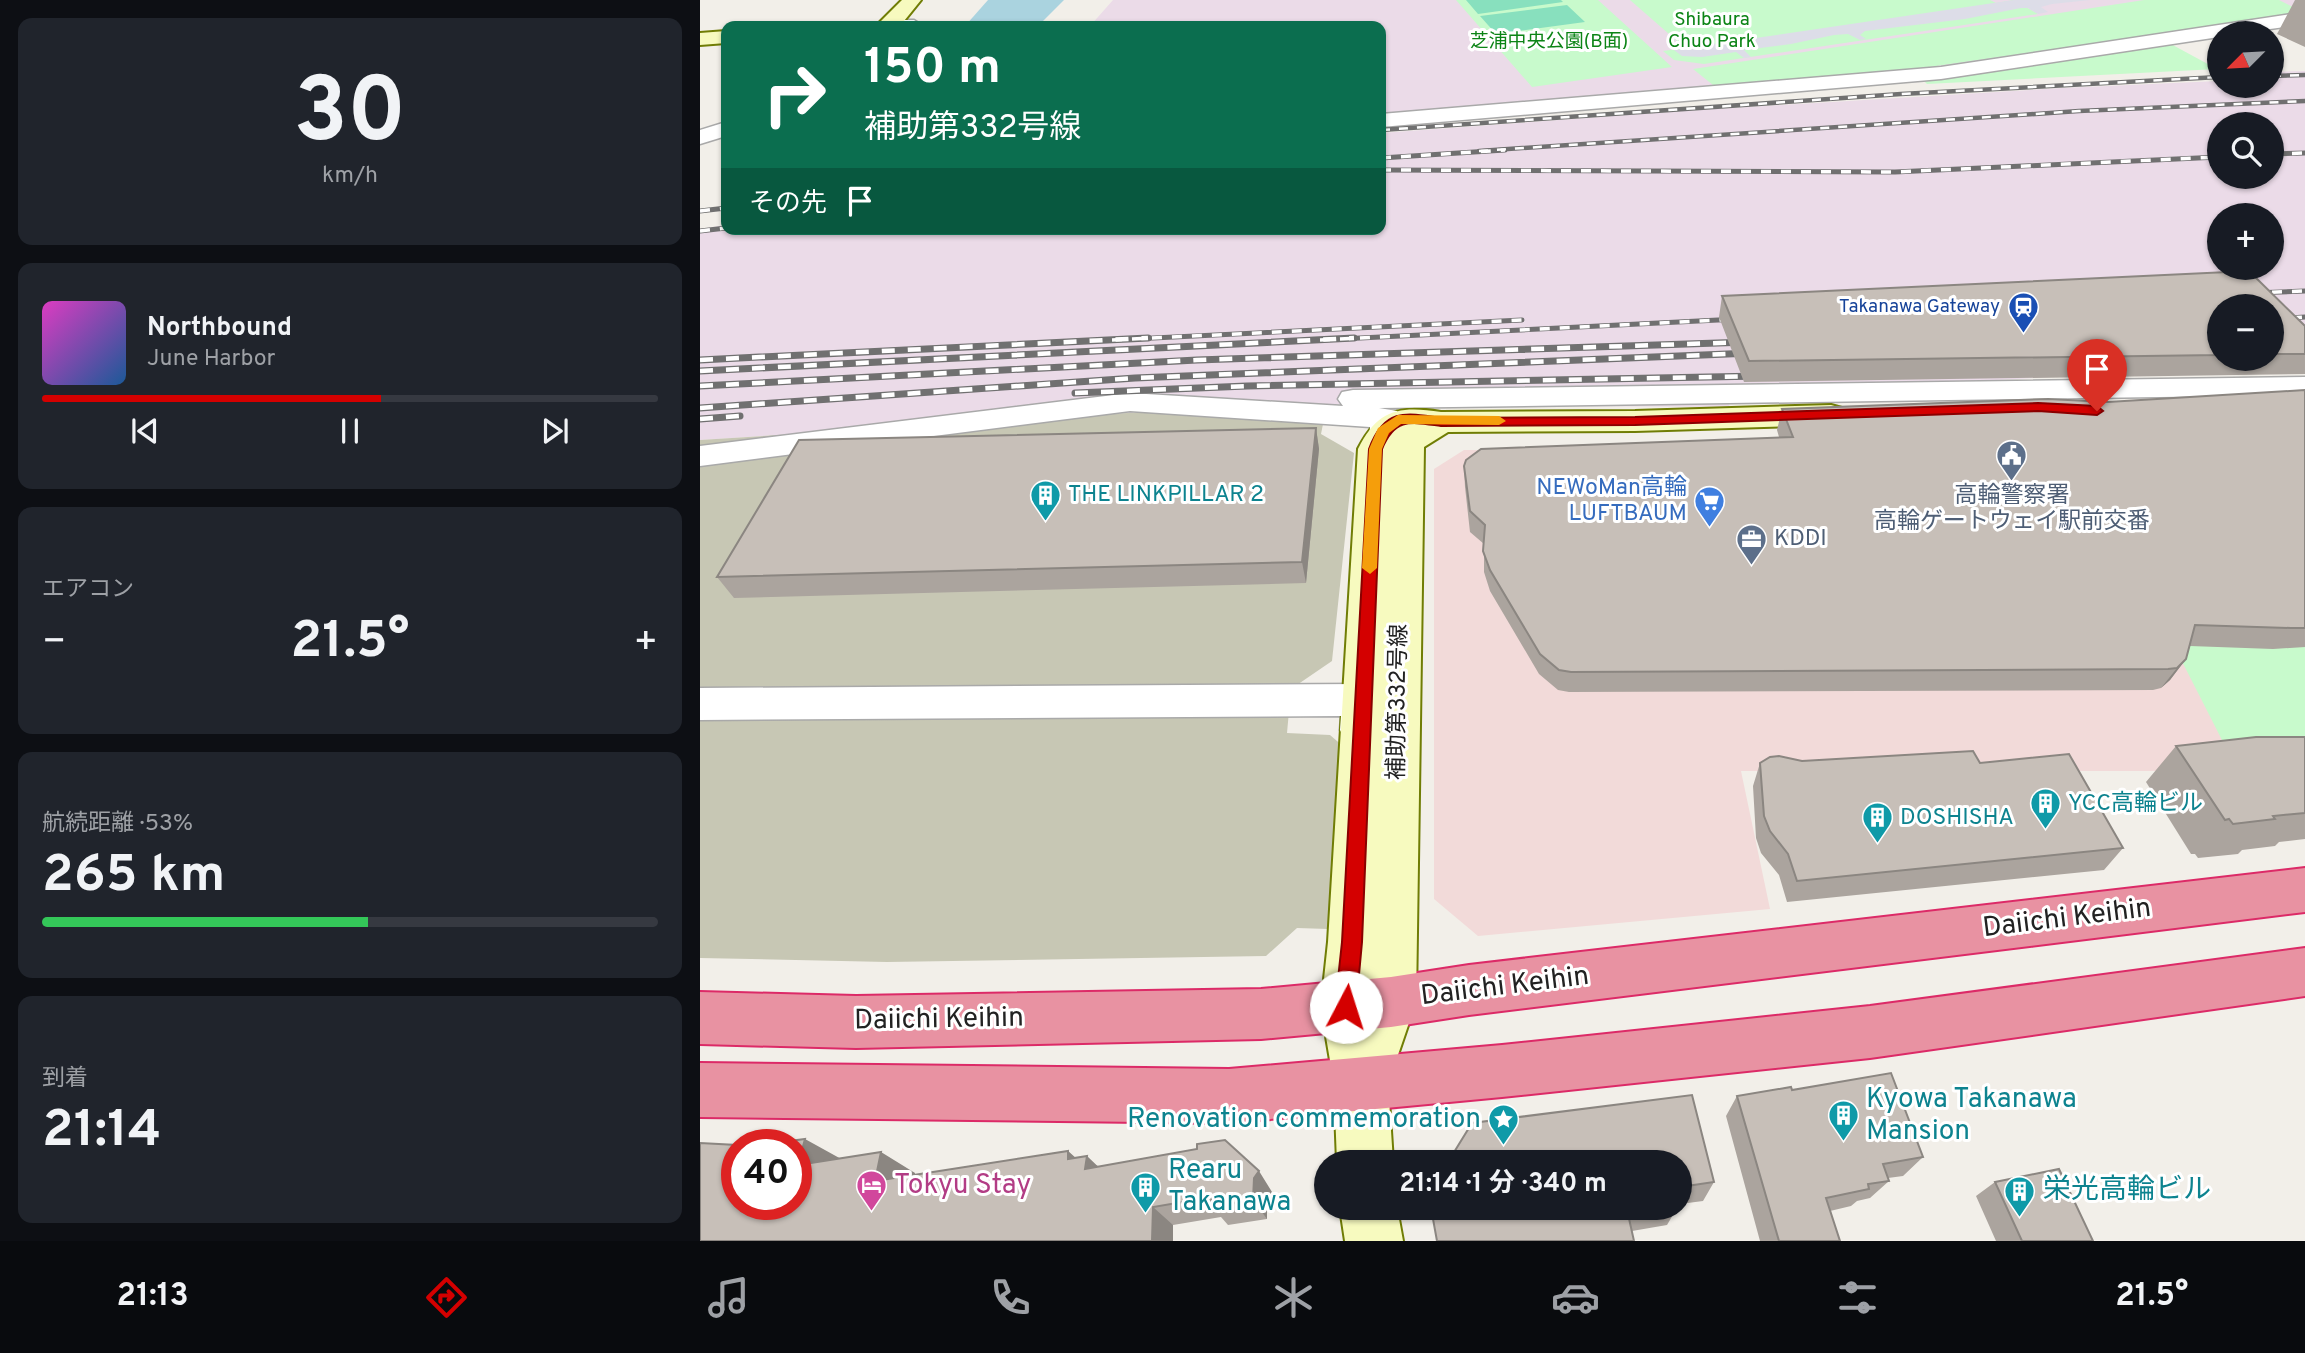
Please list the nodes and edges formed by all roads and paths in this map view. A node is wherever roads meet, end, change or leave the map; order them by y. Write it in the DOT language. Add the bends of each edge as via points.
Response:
graph roads {
  1 [pos="912,0"];
  2 [pos="2305,18"];
  3 [pos="893,21"];
  4 [pos="721,37"];
  5 [pos="700,39"];
  6 [pos="1386,121"];
  7 [pos="721,131"];
  8 [pos="700,137"];
  9 [pos="2305,386"];
  10 [pos="2305,398"];
  11 [pos="1130,402"];
  12 [pos="700,450"];
  13 [pos="700,456"];
  14 [pos="700,704"];
  15 [pos="2305,890"];
  16 [pos="2305,972"];
  17 [pos="1368,1004"];
  18 [pos="700,1018"];
  19 [pos="1361,1084"];
  20 [pos="700,1090"];
  21 [pos="1364,1150"];
  22 [pos="1371,1220"];
  23 [pos="1374,1241"];
  1 -- 3 [label="street"];
  2 -- 6 [label="street" via="1931,74"];
  4 -- 5 [label="street"];
  7 -- 8 [label="street"];
  9 -- 11 [label="street"];
  10 -- 17 [label="street, 補助第332号線" via="2097,411 2038,407 1705,420 1441,422 1410,441 1405,452"];
  11 -- 12 [label="street" via="827,427"];
  11 -- 13 [label="street"];
  11 -- 17 [label="street" via="1386,418"];
  14 -- 17 [label="street" via="1362,700"];
  15 -- 17 [label="highway, Daiichi Keihin"];
  16 -- 19 [label="highway" via="1870,1032"];
  17 -- 18 [label="highway, Daiichi Keihin" via="1261,1014 870,1022"];
  17 -- 19 [label="street, 補助第332号線"];
  19 -- 20 [label="highway" via="1229,1096"];
  19 -- 21 [label="street, 補助第332号線"];
  22 -- 23 [label="street"];
}
